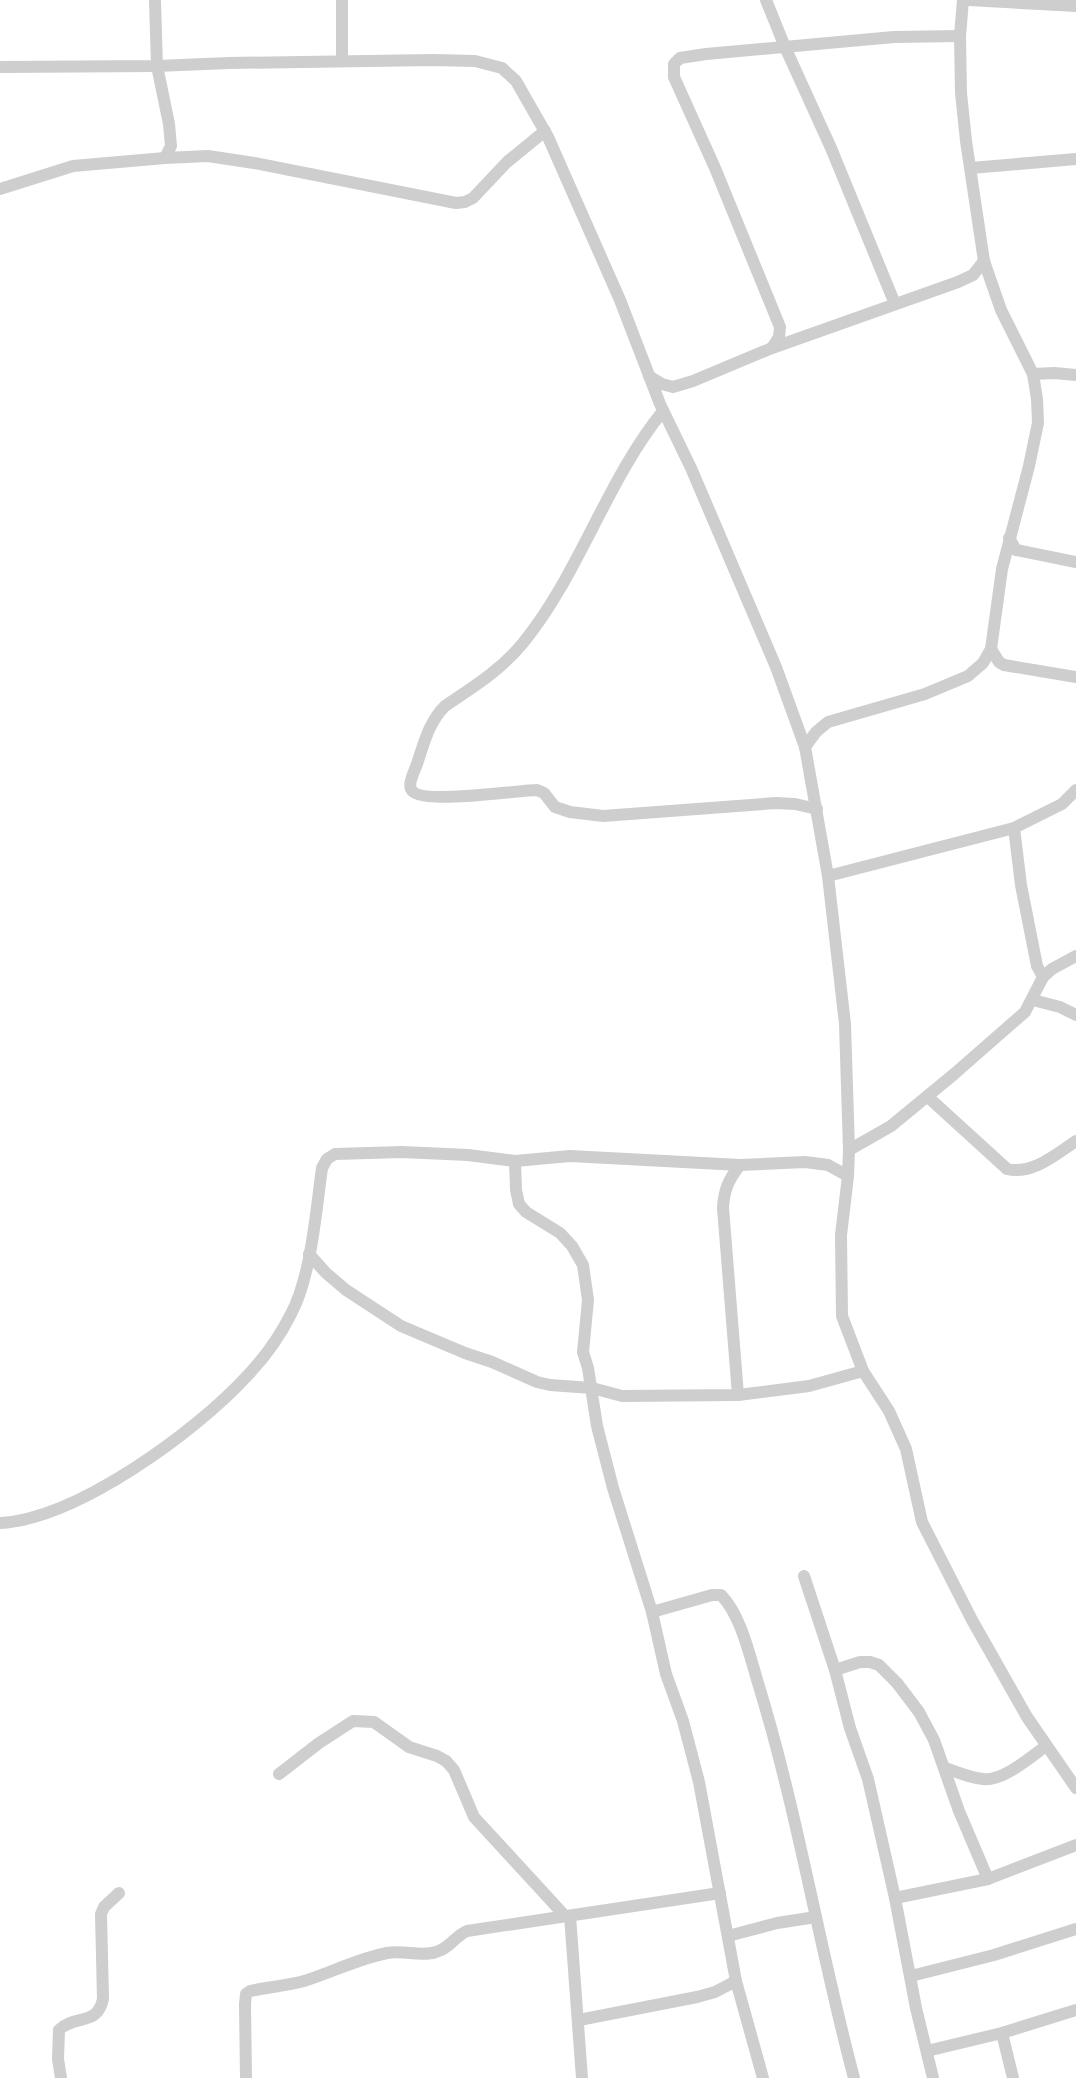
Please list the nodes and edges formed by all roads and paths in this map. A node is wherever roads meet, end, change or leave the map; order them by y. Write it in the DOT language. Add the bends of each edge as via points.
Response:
graph roads {
  1 [pos="155,0"];
  2 [pos="342,0"];
  3 [pos="766,0"];
  4 [pos="963,0"];
  5 [pos="969,0"];
  6 [pos="1076,6"];
  7 [pos="960,36"];
  8 [pos="785,47"];
  9 [pos="342,61"];
  10 [pos="157,66"];
  11 [pos="0,67"];
  12 [pos="545,131"];
  13 [pos="164,158"];
  14 [pos="1076,159"];
  15 [pos="971,168"];
  16 [pos="0,189"];
  17 [pos="984,261"];
  18 [pos="973,275"];
  19 [pos="990,281"];
  20 [pos="895,304"];
  21 [pos="772,348"];
  22 [pos="1033,374"];
  23 [pos="1076,375"];
  24 [pos="649,376"];
  25 [pos="673,387"];
  26 [pos="662,408"];
  27 [pos="1009,538"];
  28 [pos="1076,562"];
  29 [pos="991,649"];
  30 [pos="1076,677"];
  31 [pos="805,747"];
  32 [pos="1076,790"];
  33 [pos="817,809"];
  34 [pos="1014,828"];
  35 [pos="828,876"];
  36 [pos="1076,956"];
  37 [pos="1043,977"];
  38 [pos="1033,1000"];
  39 [pos="1076,1015"];
  40 [pos="928,1097"];
  41 [pos="1076,1141"];
  42 [pos="849,1150"];
  43 [pos="515,1161"];
  44 [pos="740,1165"];
  45 [pos="848,1176"];
  46 [pos="309,1254"];
  47 [pos="863,1371"];
  48 [pos="592,1388"];
  49 [pos="737,1395"];
  50 [pos="0,1523"];
  51 [pos="804,1576"];
  52 [pos="652,1612"];
  53 [pos="835,1670"];
  54 [pos="1046,1746"];
  55 [pos="945,1768"];
  56 [pos="279,1774"];
  57 [pos="1076,1788"];
  58 [pos="1076,1845"];
  59 [pos="988,1879"];
  60 [pos="119,1893"];
  61 [pos="720,1893"];
  62 [pos="895,1898"];
  63 [pos="567,1916"];
  64 [pos="816,1917"];
  65 [pos="1076,1928"];
  66 [pos="728,1936"];
  67 [pos="911,1976"];
  68 [pos="736,1981"];
  69 [pos="1076,2010"];
  70 [pos="579,2020"];
  71 [pos="1002,2033"];
  72 [pos="927,2051"];
  73 [pos="61,2078"];
  74 [pos="246,2078"];
  75 [pos="582,2078"];
  76 [pos="763,2078"];
  77 [pos="854,2078"];
  78 [pos="933,2078"];
  79 [pos="1013,2078"];
  1 -- 10 [label="street"];
  2 -- 9 [label="street"];
  3 -- 8 [label="street"];
  4 -- 7 [label="street"];
  5 -- 6 [label="street"];
  7 -- 8 [label="street"];
  7 -- 15 [label="street" via="961,93"];
  8 -- 20 [label="street"];
  8 -- 21 [label="street" via="680,58 673,70 780,327"];
  9 -- 10 [label="street"];
  9 -- 12 [label="street" via="493,64 509,73"];
  10 -- 11 [label="street"];
  10 -- 13 [label="street" via="171,146"];
  12 -- 13 [label="street" via="473,198 456,203 243,161 208,156"];
  12 -- 24 [label="street"];
  13 -- 16 [label="street" via="73,166"];
  14 -- 15 [label="street"];
  15 -- 17 [label="street"];
  17 -- 18 [label="street"];
  17 -- 19 [label="street"];
  18 -- 19 [label="street"];
  18 -- 20 [label="street"];
  19 -- 22 [label="street"];
  20 -- 21 [label="street"];
  21 -- 25 [label="street"];
  22 -- 23 [label="street"];
  22 -- 27 [label="street" via="1038,423"];
  24 -- 25 [label="street"];
  24 -- 26 [label="street"];
  25 -- 26 [label="street"];
  26 -- 31 [label="street" via="776,667"];
  26 -- 33 [label="street" via="541,619 491,675 438,712 411,790 424,796 471,796 537,790 555,807 603,816 776,803"];
  27 -- 28 [label="street" via="1016,550"];
  27 -- 29 [label="street"];
  29 -- 30 [label="street" via="1004,665"];
  29 -- 31 [label="street" via="968,676 925,694 828,722"];
  31 -- 33 [label="street"];
  32 -- 34 [label="street" via="1062,804"];
  33 -- 35 [label="street"];
  34 -- 35 [label="street"];
  34 -- 37 [label="street" via="1021,885"];
  35 -- 42 [label="street" via="845,1024"];
  36 -- 37 [label="street"];
  37 -- 38 [label="street"];
  38 -- 39 [label="street"];
  38 -- 40 [label="street" via="1014,1023"];
  40 -- 41 [label="street" via="1011,1171 1035,1167"];
  40 -- 42 [label="street"];
  42 -- 45 [label="street"];
  43 -- 44 [label="street" via="570,1156"];
  43 -- 46 [label="street" via="402,1152 335,1154 322,1168"];
  43 -- 48 [label="street" via="519,1204 560,1233 583,1265 588,1300 583,1352"];
  44 -- 45 [label="street" via="819,1163"];
  44 -- 49 [label="street" via="727,1181 723,1208"];
  45 -- 47 [label="street" via="841,1235 842,1316"];
  46 -- 48 [label="street" via="346,1290 401,1326 537,1382"];
  46 -- 50 [label="street" via="292,1313 271,1347 213,1409 110,1483 38,1517"];
  47 -- 49 [label="street" via="809,1386"];
  47 -- 54 [label="street" via="906,1449 922,1522 972,1620"];
  48 -- 49 [label="street" via="622,1396"];
  48 -- 52 [label="street" via="613,1488"];
  51 -- 53 [label="street"];
  52 -- 61 [label="street" via="699,1782"];
  52 -- 64 [label="street" via="712,1595 721,1595 728,1602 770,1721"];
  53 -- 55 [label="street" via="870,1662 887,1673 919,1712"];
  53 -- 62 [label="street" via="868,1779"];
  54 -- 55 [label="street" via="992,1779"];
  54 -- 57 [label="street"];
  55 -- 59 [label="street"];
  56 -- 63 [label="street" via="353,1721 374,1723 410,1747 446,1761 474,1817"];
  58 -- 59 [label="street"];
  59 -- 62 [label="street"];
  60 -- 73 [label="street" via="101,1914 101,2009 59,2029"];
  61 -- 63 [label="street"];
  61 -- 66 [label="street"];
  62 -- 67 [label="street"];
  63 -- 70 [label="street"];
  63 -- 74 [label="street" via="467,1931 438,1952 384,1953 285,1986 250,1991 245,2004"];
  64 -- 66 [label="street"];
  64 -- 77 [label="street"];
  65 -- 67 [label="street"];
  66 -- 68 [label="street"];
  67 -- 72 [label="street"];
  68 -- 70 [label="street" via="697,1997"];
  68 -- 76 [label="street"];
  69 -- 71 [label="street"];
  70 -- 75 [label="street"];
  71 -- 72 [label="street"];
  71 -- 79 [label="street"];
  72 -- 78 [label="street"];
}
